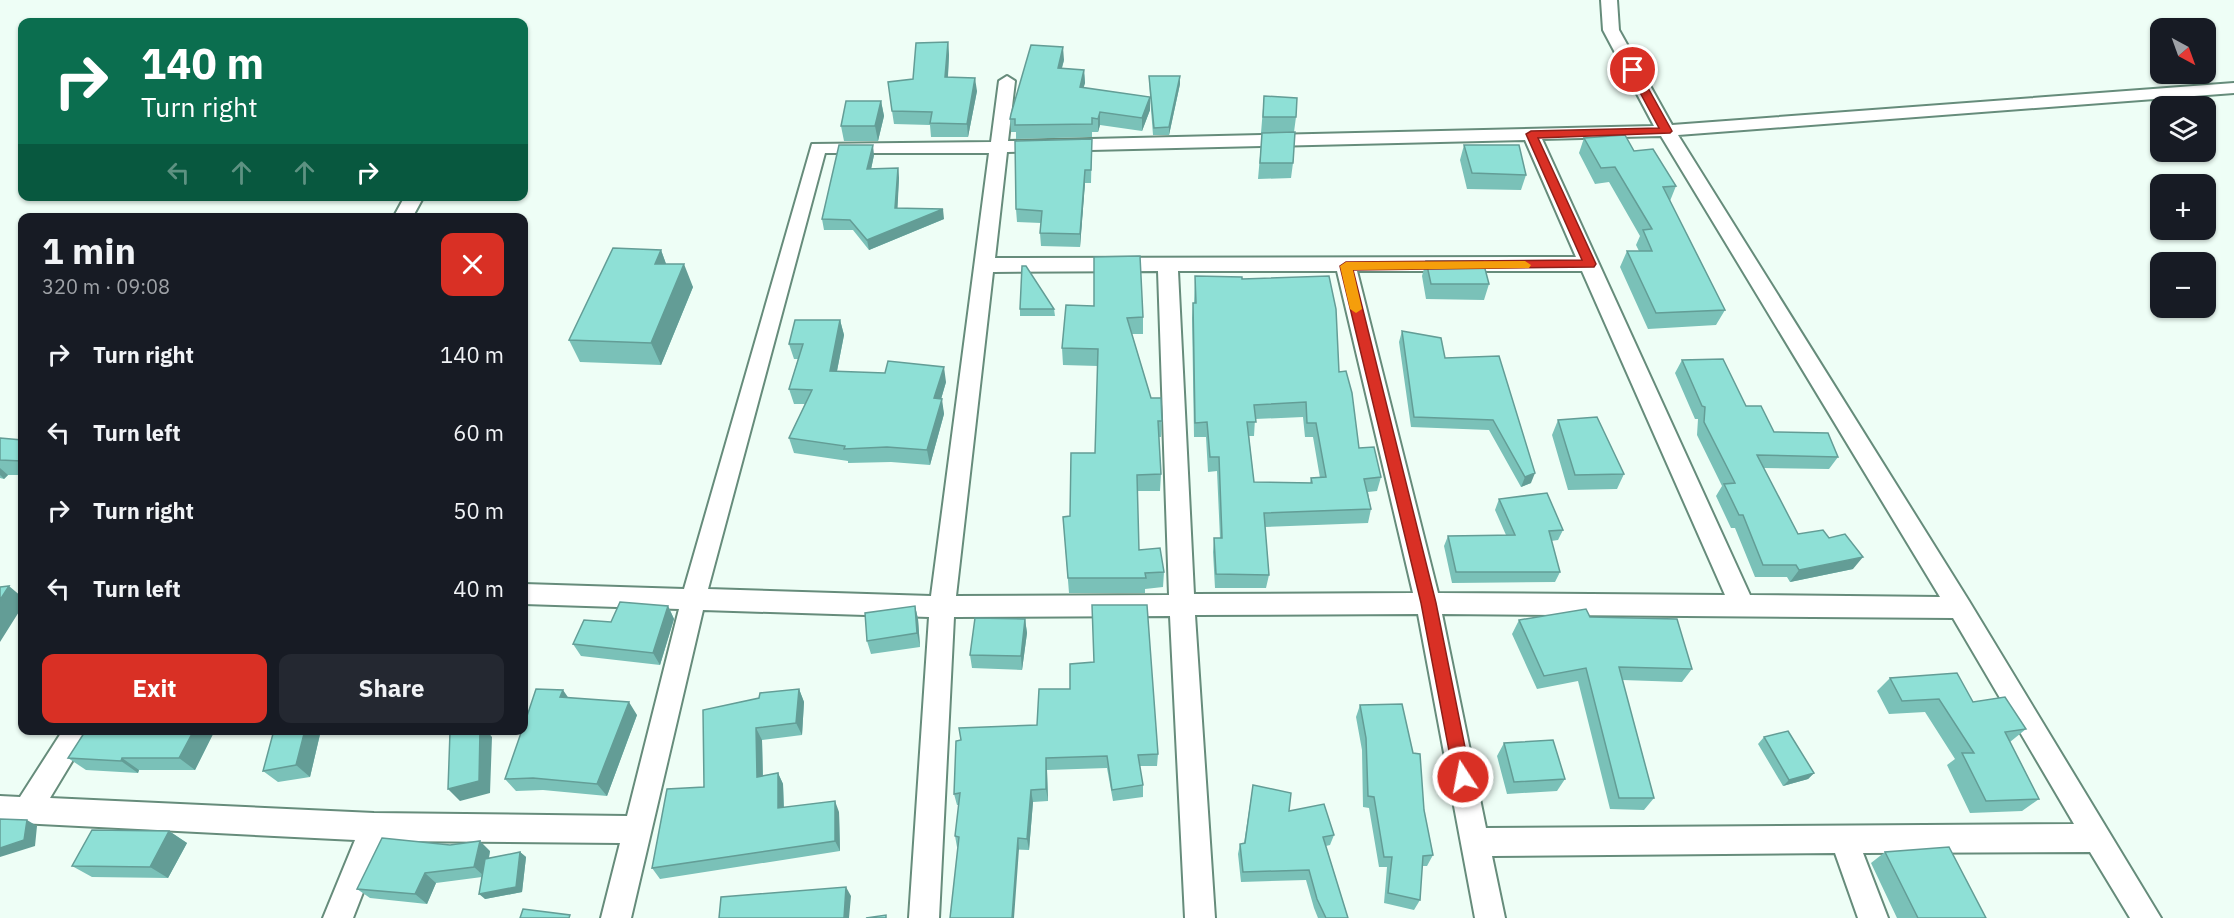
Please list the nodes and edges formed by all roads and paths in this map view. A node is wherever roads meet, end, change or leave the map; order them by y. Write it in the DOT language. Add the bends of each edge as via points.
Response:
graph roads {
  1 [pos="1609,0"];
  2 [pos="1007,81"];
  3 [pos="2234,88"];
  4 [pos="1666,131"];
  5 [pos="1531,134"];
  6 [pos="999,147"];
  7 [pos="1590,264"];
  8 [pos="984,265"];
  9 [pos="1167,266"];
  10 [pos="1346,266"];
  11 [pos="528,594"];
  12 [pos="693,601"];
  13 [pos="1428,603"];
  14 [pos="1182,605"];
  15 [pos="1742,606"];
  16 [pos="942,607"];
  17 [pos="1960,608"];
  18 [pos="75,735"];
  19 [pos="0,809"];
  20 [pos="27,810"];
  21 [pos="374,826"];
  22 [pos="638,830"];
  23 [pos="2098,838"];
  24 [pos="1844,840"];
  25 [pos="1475,842"];
  26 [pos="338,918"];
  27 [pos="616,918"];
  28 [pos="924,918"];
  29 [pos="1200,918"];
  30 [pos="1490,918"];
  31 [pos="1873,918"];
  32 [pos="2146,918"];
  1 -- 4 [label="street" via="1611,30"];
  2 -- 6 [label="street"];
  3 -- 4 [label="street"];
  4 -- 5 [label="street"];
  4 -- 17 [label="street"];
  5 -- 6 [label="street"];
  5 -- 7 [label="street"];
  6 -- 8 [label="street"];
  6 -- 12 [label="street" via="818,148"];
  7 -- 10 [label="street"];
  7 -- 15 [label="street"];
  8 -- 9 [label="street"];
  8 -- 16 [label="street"];
  9 -- 10 [label="street"];
  9 -- 14 [label="street"];
  10 -- 13 [label="street"];
  11 -- 12 [label="street"];
  12 -- 16 [label="street"];
  12 -- 22 [label="street"];
  13 -- 14 [label="street"];
  13 -- 15 [label="street"];
  13 -- 25 [label="street"];
  14 -- 16 [label="street"];
  14 -- 29 [label="street"];
  15 -- 17 [label="street"];
  16 -- 28 [label="street"];
  17 -- 23 [label="street"];
  18 -- 20 [label="street"];
  19 -- 20 [label="street"];
  20 -- 21 [label="street"];
  21 -- 22 [label="street"];
  21 -- 26 [label="street"];
  22 -- 27 [label="street"];
  23 -- 24 [label="street"];
  23 -- 32 [label="street"];
  24 -- 25 [label="street"];
  24 -- 31 [label="street"];
  25 -- 30 [label="street"];
}
